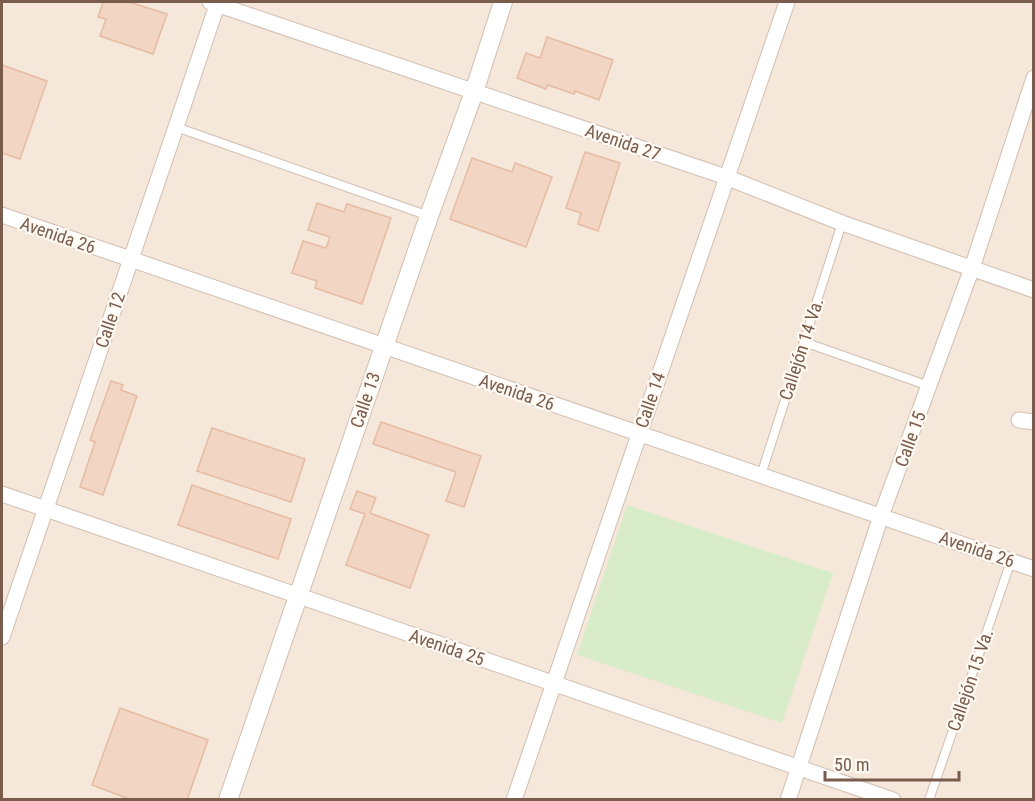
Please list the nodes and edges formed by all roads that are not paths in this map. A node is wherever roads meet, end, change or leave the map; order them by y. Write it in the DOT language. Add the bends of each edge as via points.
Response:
graph roads {
  1 [pos="215,2"];
  2 [pos="503,2"];
  3 [pos="787,2"];
  4 [pos="1034,78"];
  5 [pos="474,92"];
  6 [pos="176,128"];
  7 [pos="726,177"];
  8 [pos="2,215"];
  9 [pos="429,216"];
  10 [pos="842,223"];
  11 [pos="131,260"];
  12 [pos="972,268"];
  13 [pos="1034,290"];
  14 [pos="804,342"];
  15 [pos="384,346"];
  16 [pos="929,386"];
  17 [pos="639,434"];
  18 [pos="760,475"];
  19 [pos="2,494"];
  20 [pos="45,509"];
  21 [pos="881,516"];
  22 [pos="1011,561"];
  23 [pos="1034,568"];
  24 [pos="298,596"];
  25 [pos="2,637"];
  26 [pos="554,683"];
  27 [pos="799,767"];
  28 [pos="516,799"];
  29 [pos="228,800"];
  30 [pos="788,800"];
  31 [pos="893,800"];
  32 [pos="929,800"];
  1 -- 5 [label="street, Avenida 27"];
  1 -- 6 [label="street, Calle 12"];
  2 -- 5 [label="street, Calle 13"];
  3 -- 7 [label="street, Calle 14"];
  4 -- 12 [label="street, Calle 15"];
  5 -- 7 [label="street, Avenida 27"];
  5 -- 9 [label="street, Calle 13"];
  6 -- 9 [label="lane"];
  6 -- 11 [label="street, Calle 12"];
  7 -- 10 [label="street, Avenida 27"];
  7 -- 17 [label="street, Calle 14"];
  8 -- 11 [label="street, Avenida 26"];
  9 -- 15 [label="street, Calle 13"];
  10 -- 12 [label="street, Avenida 27"];
  10 -- 14 [label="lane, Callejón 14 Va."];
  11 -- 15 [label="street, Avenida 26"];
  11 -- 20 [label="street, Calle 12"];
  12 -- 13 [label="street, Avenida 27"];
  12 -- 16 [label="street, Calle 15"];
  14 -- 16 [label="lane"];
  14 -- 18 [label="lane, Callejón 14 Va."];
  15 -- 17 [label="street, Avenida 26"];
  15 -- 24 [label="street, Calle 13"];
  16 -- 21 [label="street, Calle 15"];
  17 -- 18 [label="street, Avenida 26"];
  17 -- 26 [label="street, Calle 14"];
  18 -- 21 [label="street, Avenida 26"];
  19 -- 20 [label="street, Avenida 25"];
  20 -- 24 [label="street, Avenida 25"];
  20 -- 25 [label="street, Calle 12"];
  21 -- 22 [label="street, Avenida 26"];
  21 -- 27 [label="street, Calle 15"];
  22 -- 23 [label="street, Avenida 26"];
  22 -- 32 [label="lane, Callejón 15 Va."];
  24 -- 26 [label="street, Avenida 25"];
  24 -- 29 [label="street, Calle 13"];
  26 -- 27 [label="street, Avenida 25"];
  26 -- 28 [label="street, Calle 14"];
  27 -- 30 [label="street, Calle 15"];
  27 -- 31 [label="street, Avenida 25"];
}
